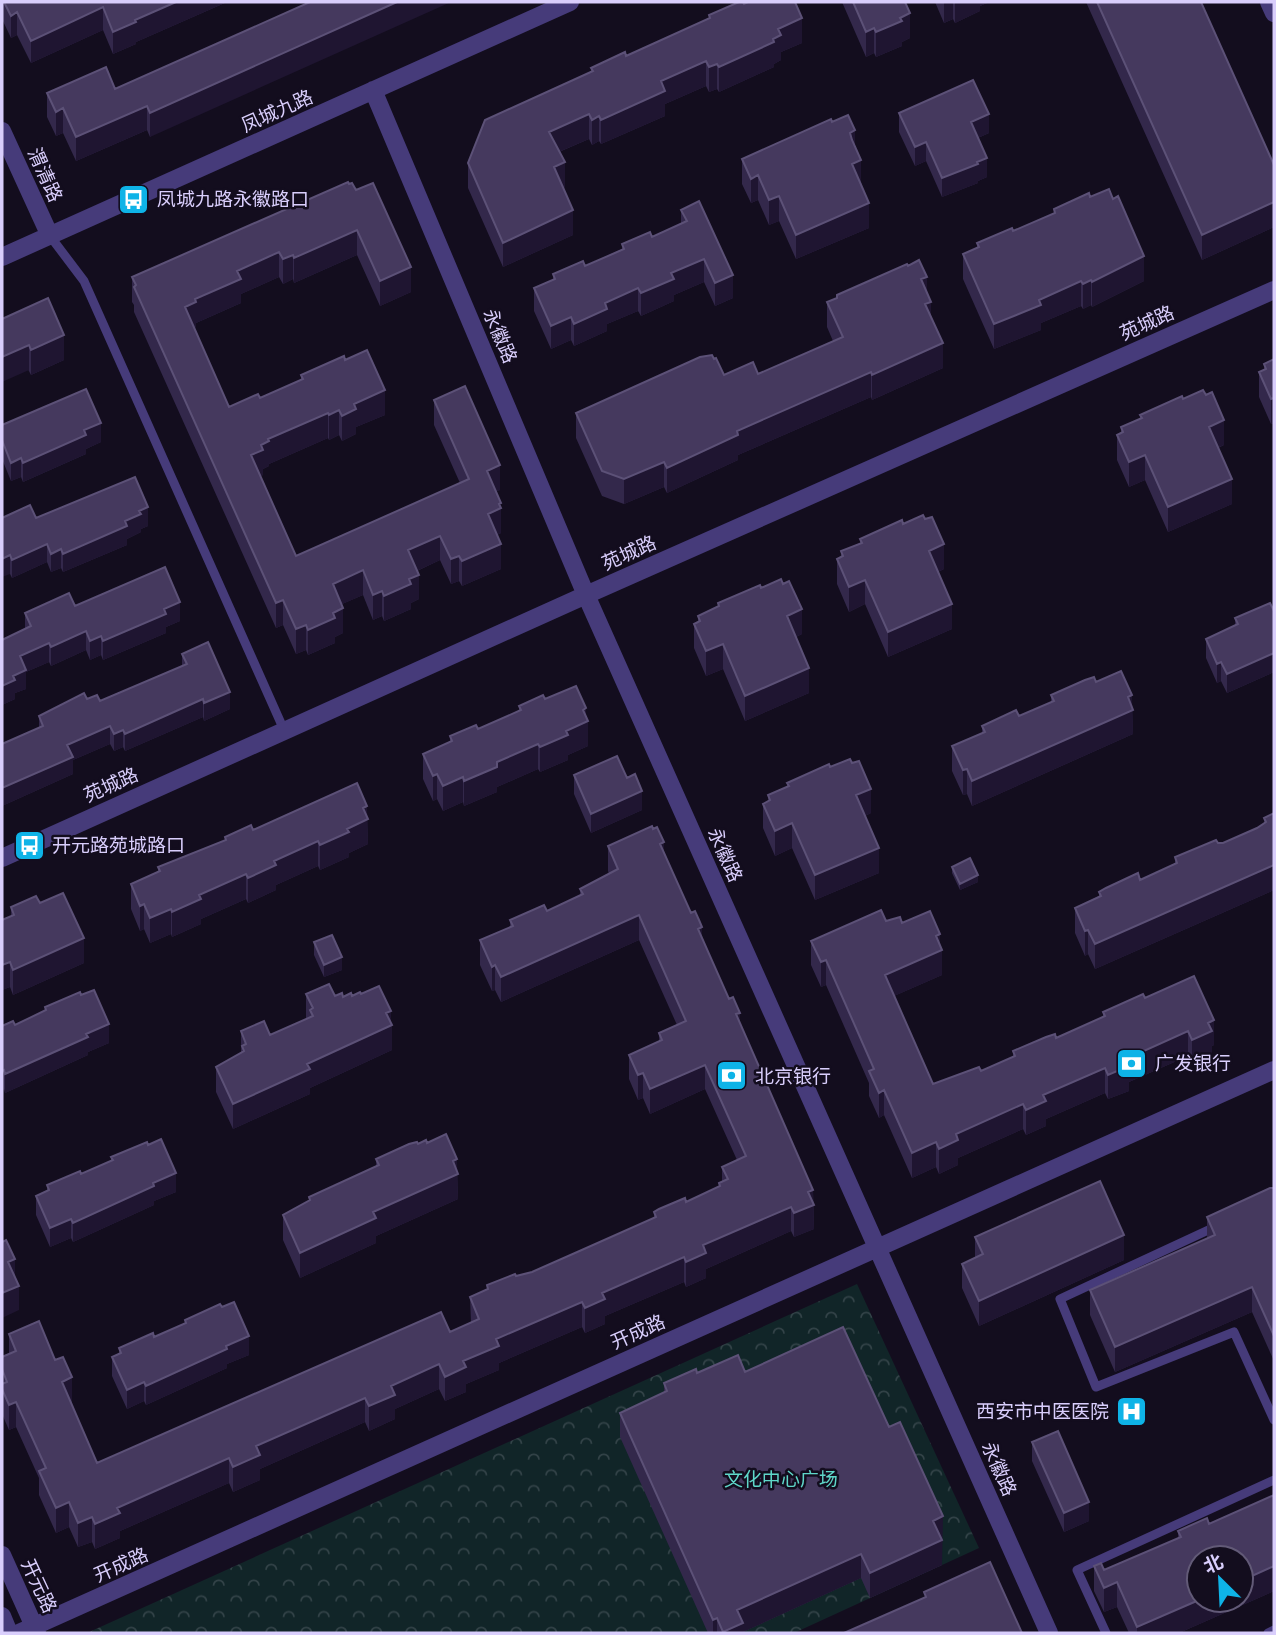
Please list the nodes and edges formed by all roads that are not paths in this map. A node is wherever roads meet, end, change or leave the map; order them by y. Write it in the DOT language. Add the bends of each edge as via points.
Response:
graph roads {
  1 [pos="570,2"];
  2 [pos="1269,2"];
  3 [pos="1274,13"];
  4 [pos="373,90"];
  5 [pos="2,131"];
  6 [pos="50,236"];
  7 [pos="2,257"];
  8 [pos="1274,290"];
  9 [pos="586,595"];
  10 [pos="284,730"];
  11 [pos="2,858"];
  12 [pos="1274,1070"];
  13 [pos="1224,1223"];
  14 [pos="877,1247"];
  15 [pos="1274,1420"];
  16 [pos="1274,1480"];
  17 [pos="2,1555"];
  18 [pos="2,1616"];
  19 [pos="1274,1630"];
  20 [pos="30,1631"];
  21 [pos="9,1633"];
  22 [pos="1049,1633"];
  23 [pos="1105,1633"];
  24 [pos="1268,1633"];
  1 -- 4 [label="street, 凤城九路"];
  2 -- 3 [label="street"];
  4 -- 6 [label="street, 凤城九路"];
  4 -- 9 [label="street, 永徽路"];
  5 -- 6 [label="street, 渭清路"];
  6 -- 7 [label="street, 凤城九路"];
  6 -- 10 [label="lane" via="84,281"];
  8 -- 9 [label="street, 苑城路"];
  9 -- 10 [label="street, 苑城路"];
  9 -- 14 [label="street, 永徽路"];
  10 -- 11 [label="street, 苑城路"];
  12 -- 14 [label="street, 开成路"];
  13 -- 15 [label="lane" via="1060,1299 1096,1387 1234,1332"];
  14 -- 20 [label="street, 开成路"];
  14 -- 22 [label="street, 永徽路"];
  16 -- 23 [label="lane" via="1077,1570"];
  17 -- 20 [label="street, 开元路"];
  18 -- 21 [label="street"];
  19 -- 24 [label="lane"];
}
